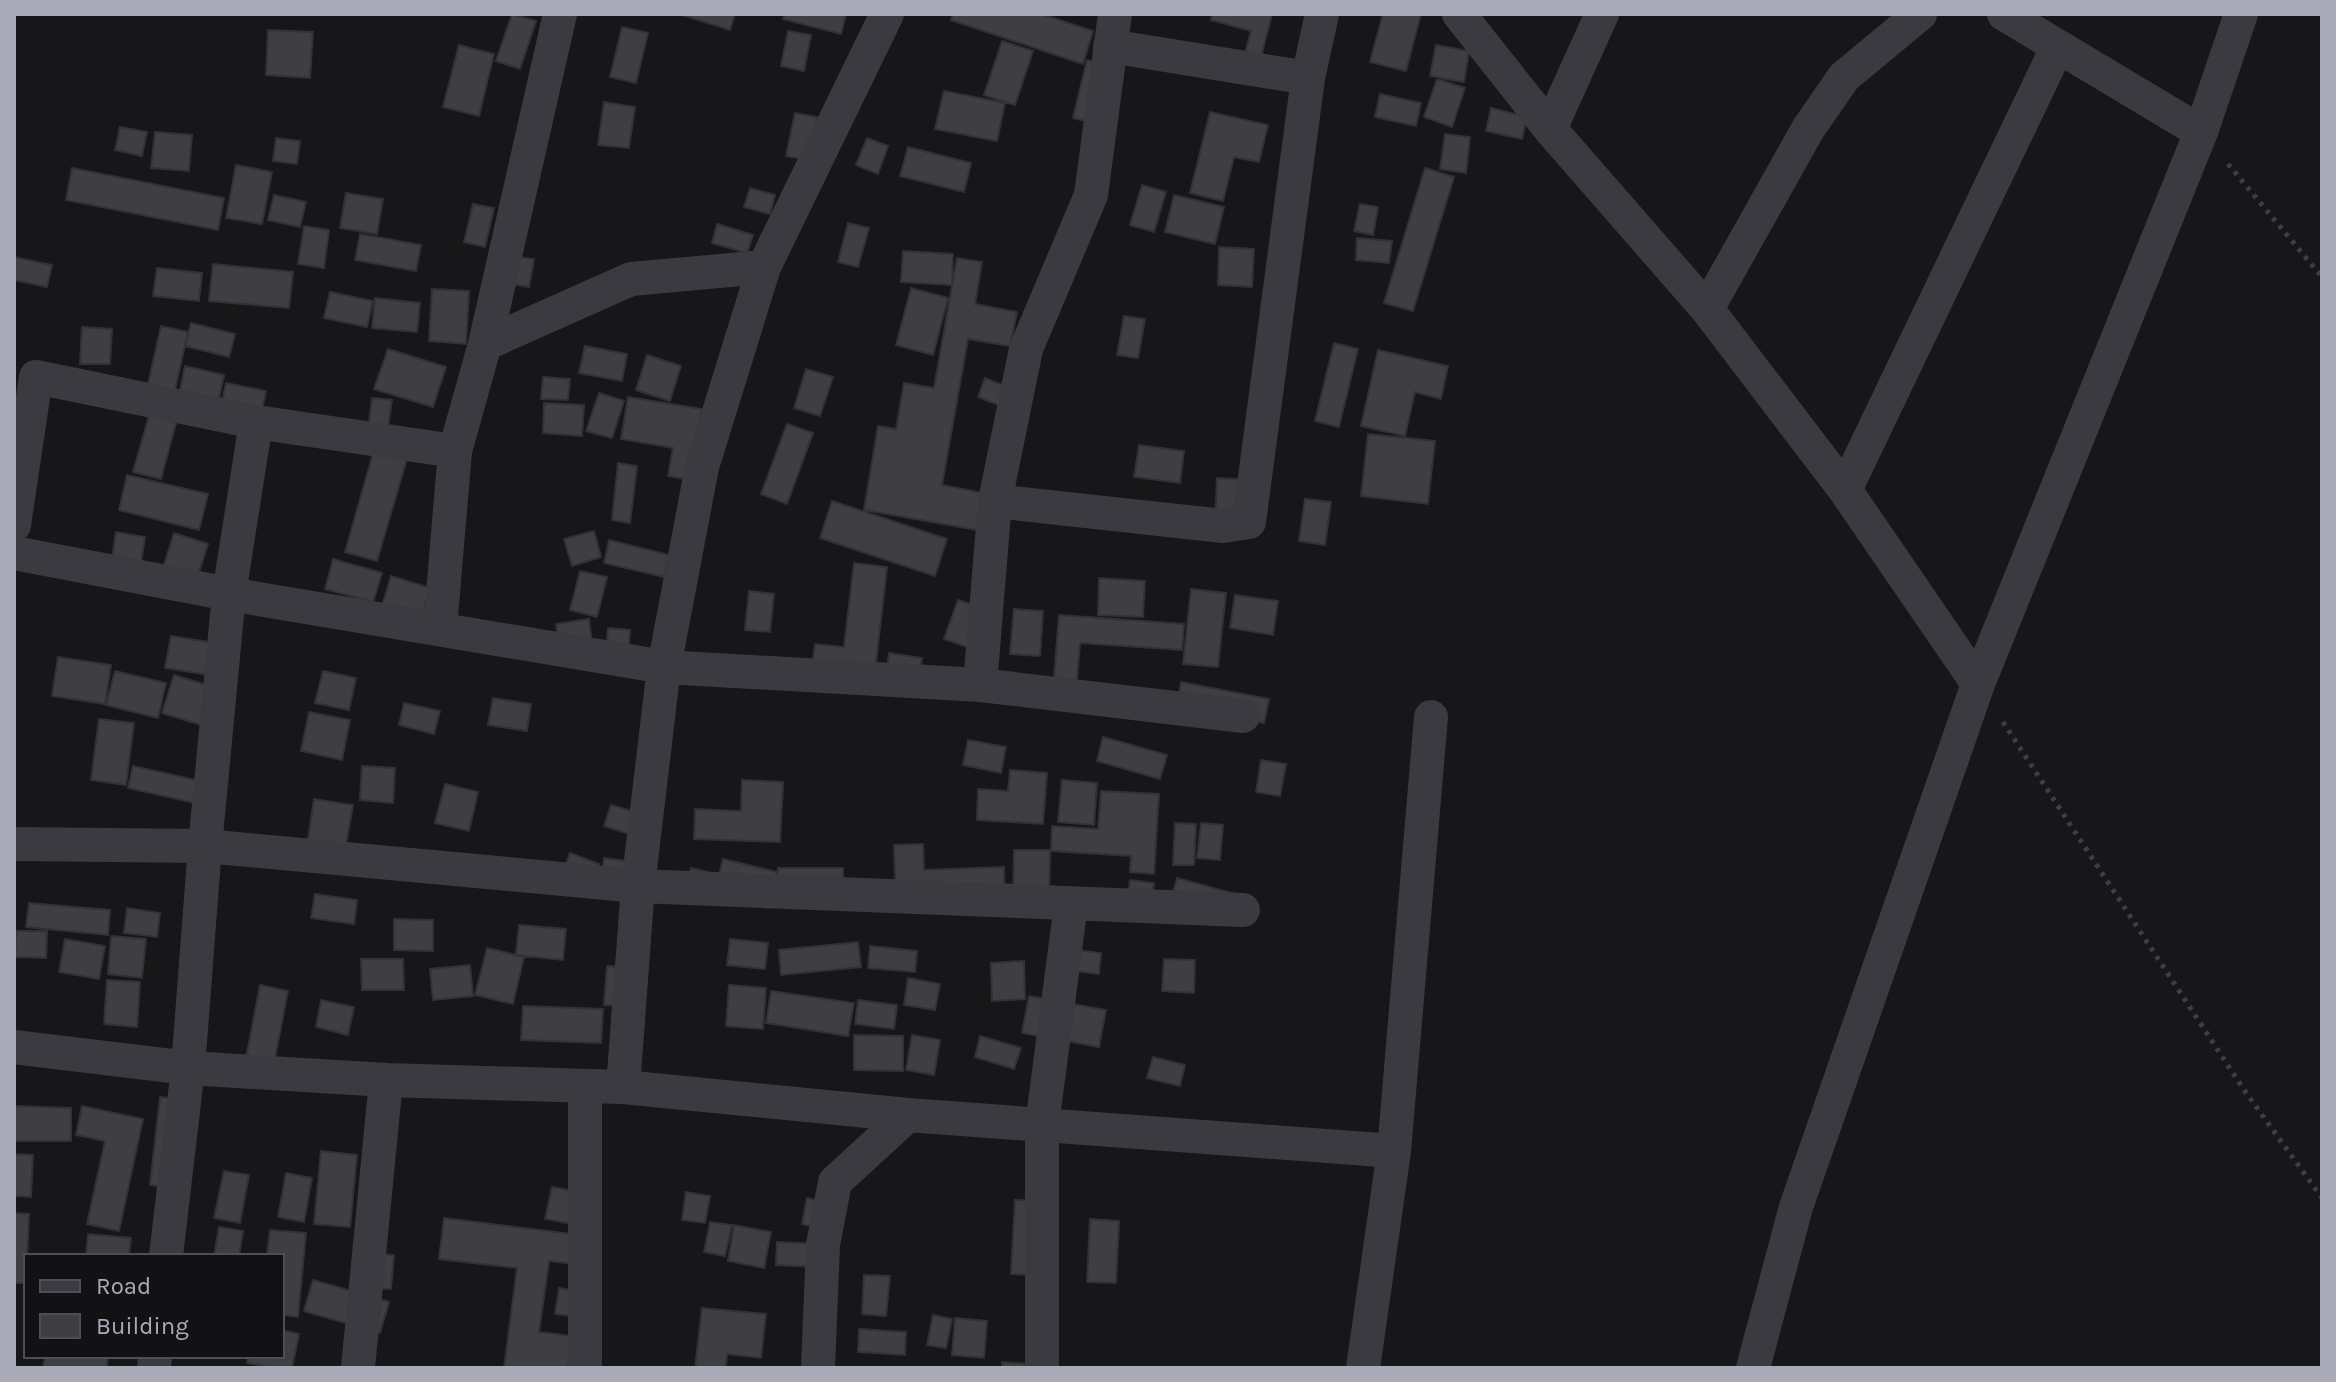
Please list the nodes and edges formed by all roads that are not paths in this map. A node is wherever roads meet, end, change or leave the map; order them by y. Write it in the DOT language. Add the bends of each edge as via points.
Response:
graph roads {
  1 [pos="560,14"];
  2 [pos="887,14"];
  3 [pos="1322,14"];
  4 [pos="1602,14"];
  5 [pos="1920,14"];
  6 [pos="2004,14"];
  7 [pos="2241,14"];
  8 [pos="1462,15"];
  9 [pos="1113,30"];
  10 [pos="2057,48"];
  11 [pos="1308,78"];
  12 [pos="1550,129"];
  13 [pos="2201,132"];
  14 [pos="764,267"];
  15 [pos="1707,309"];
  16 [pos="485,344"];
  17 [pos="256,422"];
  18 [pos="455,451"];
  19 [pos="1845,490"];
  20 [pos="995,501"];
  21 [pos="14,525"];
  22 [pos="14,553"];
  23 [pos="229,594"];
  24 [pos="440,628"];
  25 [pos="664,667"];
  26 [pos="1978,684"];
  27 [pos="980,685"];
  28 [pos="1243,716"];
  29 [pos="1431,717"];
  30 [pos="14,844"];
  31 [pos="205,846"];
  32 [pos="638,886"];
  33 [pos="1071,904"];
  34 [pos="1243,910"];
  35 [pos="14,1047"];
  36 [pos="188,1068"];
  37 [pos="386,1080"];
  38 [pos="585,1086"];
  39 [pos="623,1087"];
  40 [pos="908,1115"];
  41 [pos="1042,1125"];
  42 [pos="1394,1151"];
  43 [pos="166,1254"];
  44 [pos="358,1368"];
  45 [pos="585,1368"];
  46 [pos="818,1368"];
  47 [pos="1042,1368"];
  48 [pos="1363,1368"];
  49 [pos="1753,1368"];
  1 -- 16 [label="street"];
  2 -- 14 [label="street"];
  3 -- 11 [label="street"];
  4 -- 12 [label="street"];
  5 -- 15 [label="street" via="1844,77 1808,129"];
  6 -- 10 [label="street"];
  7 -- 13 [label="street"];
  8 -- 12 [label="street"];
  9 -- 11 [label="street"];
  9 -- 20 [label="street" via="1091,195 1026,349"];
  10 -- 13 [label="street"];
  10 -- 19 [label="street"];
  11 -- 20 [label="street" via="1249,522 1223,526"];
  12 -- 15 [label="street"];
  13 -- 26 [label="street"];
  14 -- 16 [label="street" via="631,279"];
  14 -- 25 [label="street" via="702,467"];
  15 -- 19 [label="street"];
  16 -- 18 [label="street"];
  17 -- 18 [label="street"];
  17 -- 21 [label="street" via="36,377"];
  17 -- 23 [label="street"];
  18 -- 24 [label="street"];
  19 -- 26 [label="street"];
  20 -- 27 [label="street"];
  22 -- 23 [label="street"];
  23 -- 24 [label="street"];
  23 -- 31 [label="street"];
  24 -- 25 [label="street"];
  25 -- 27 [label="street"];
  25 -- 32 [label="street"];
  26 -- 49 [label="street" via="1796,1207"];
  27 -- 28 [label="street"];
  29 -- 42 [label="street"];
  30 -- 31 [label="street"];
  31 -- 32 [label="street"];
  31 -- 36 [label="street"];
  32 -- 33 [label="street"];
  32 -- 39 [label="street"];
  33 -- 34 [label="street"];
  33 -- 41 [label="street"];
  35 -- 36 [label="street"];
  36 -- 37 [label="street"];
  36 -- 43 [label="street"];
  37 -- 38 [label="street"];
  37 -- 44 [label="street"];
  38 -- 39 [label="street"];
  38 -- 45 [label="street"];
  39 -- 40 [label="street"];
  40 -- 41 [label="street"];
  40 -- 46 [label="street" via="835,1182 823,1245"];
  41 -- 42 [label="street"];
  41 -- 47 [label="street"];
  42 -- 48 [label="street"];
}
